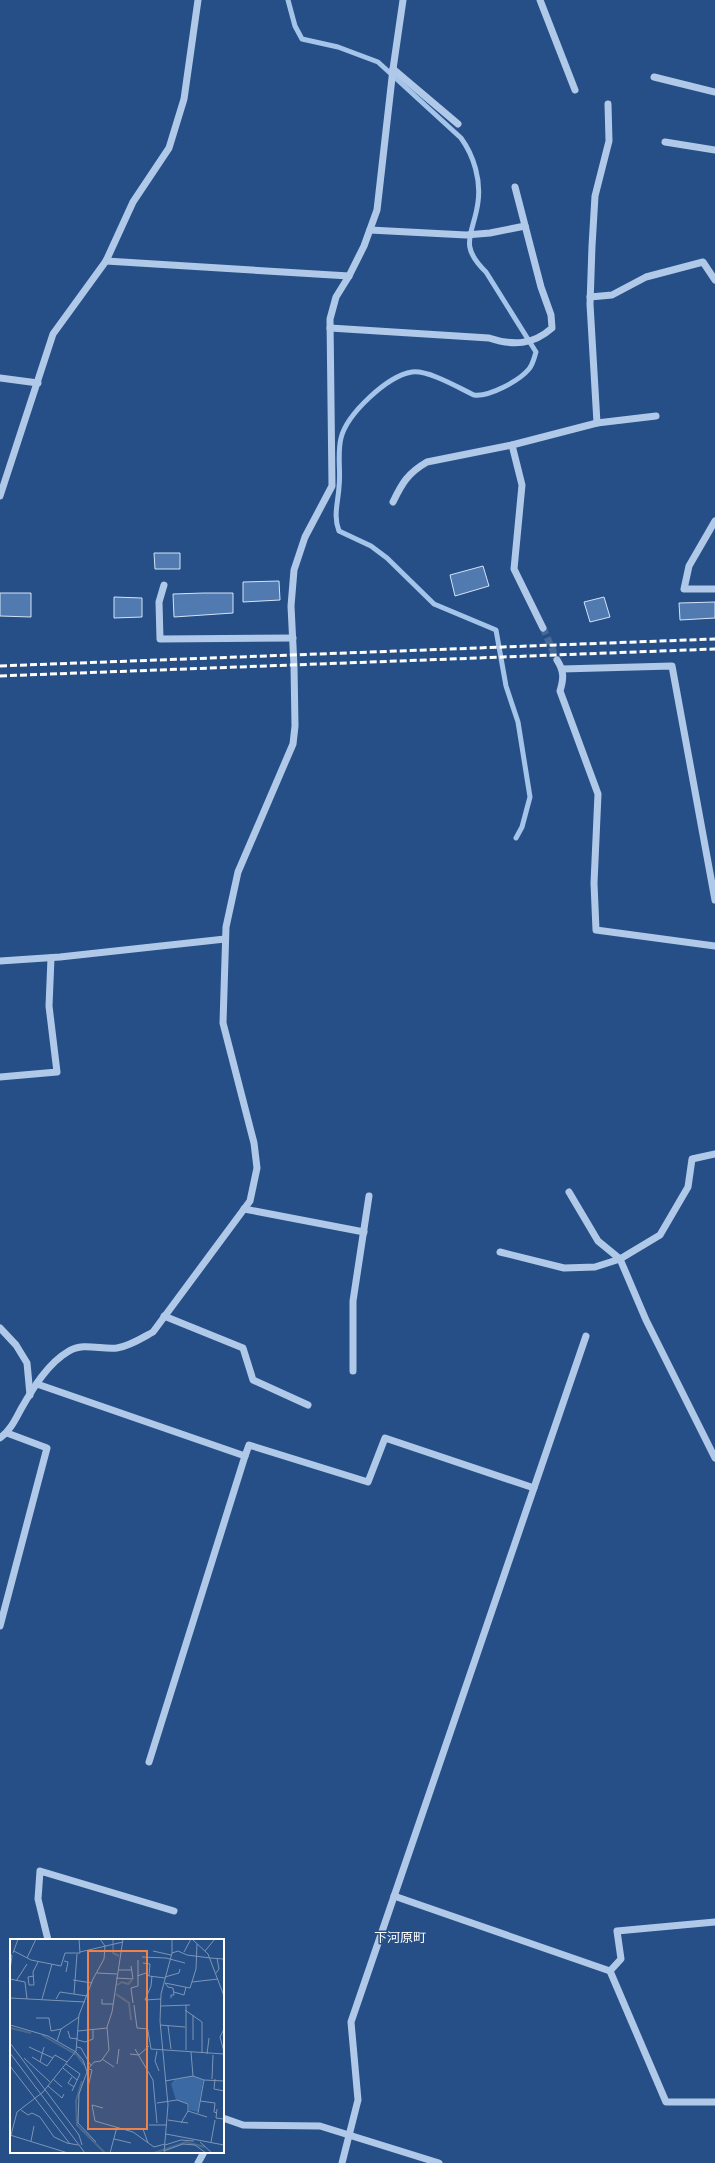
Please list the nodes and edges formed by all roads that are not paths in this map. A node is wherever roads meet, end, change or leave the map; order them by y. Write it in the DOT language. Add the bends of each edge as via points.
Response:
graph roads {
  1 [pos="198,0"];
  2 [pos="403,0"];
  3 [pos="540,0"];
  4 [pos="393,69"];
  5 [pos="654,77"];
  6 [pos="575,90"];
  7 [pos="715,92"];
  8 [pos="608,104"];
  9 [pos="458,124"];
  10 [pos="665,142"];
  11 [pos="715,150"];
  12 [pos="515,186"];
  13 [pos="525,226"];
  14 [pos="370,230"];
  15 [pos="106,260"];
  16 [pos="350,276"];
  17 [pos="715,280"];
  18 [pos="590,297"];
  19 [pos="330,328"];
  20 [pos="0,378"];
  21 [pos="38,383"];
  22 [pos="656,416"];
  23 [pos="597,423"];
  24 [pos="512,445"];
  25 [pos="0,496"];
  26 [pos="393,502"];
  27 [pos="715,521"];
  28 [pos="164,584"];
  29 [pos="715,589"];
  30 [pos="543,628"];
  31 [pos="293,638"];
  32 [pos="557,660"];
  33 [pos="562,669"];
  34 [pos="715,900"];
  35 [pos="225,939"];
  36 [pos="715,946"];
  37 [pos="51,958"];
  38 [pos="0,961"];
  39 [pos="0,1077"];
  40 [pos="715,1154"];
  41 [pos="569,1192"];
  42 [pos="369,1196"];
  43 [pos="244,1209"];
  44 [pos="364,1232"];
  45 [pos="500,1252"];
  46 [pos="620,1259"];
  47 [pos="164,1316"];
  48 [pos="0,1328"];
  49 [pos="586,1336"];
  50 [pos="354,1371"];
  51 [pos="37,1384"];
  52 [pos="30,1395"];
  53 [pos="308,1405"];
  54 [pos="7,1433"];
  55 [pos="0,1438"];
  56 [pos="245,1456"];
  57 [pos="715,1458"];
  58 [pos="534,1488"];
  59 [pos="0,1626"];
  60 [pos="149,1762"];
  61 [pos="394,1896"];
  62 [pos="174,1911"];
  63 [pos="715,1922"];
  64 [pos="48,1939"];
  65 [pos="610,1971"];
  66 [pos="715,2102"];
  67 [pos="224,2118"];
  68 [pos="350,2135"];
  69 [pos="203,2153"];
  70 [pos="198,2163"];
  71 [pos="342,2163"];
  72 [pos="439,2163"];
  1 -- 15 [label="street" via="184,99 169,148 133,202"];
  2 -- 4 [label="street"];
  3 -- 6 [label="street"];
  4 -- 9 [label="street"];
  4 -- 14 [label="street" via="377,210"];
  5 -- 7 [label="street"];
  8 -- 18 [label="street" via="609,141 595,196"];
  10 -- 11 [label="street"];
  12 -- 13 [label="street"];
  13 -- 14 [label="street" via="466,235"];
  13 -- 19 [label="street" via="540,287 551,315 552,328 532,342 502,343 489,338"];
  14 -- 16 [label="street"];
  15 -- 16 [label="street"];
  15 -- 21 [label="street" via="54,334"];
  16 -- 19 [label="street" via="336,297"];
  17 -- 18 [label="street" via="704,262 646,277 612,295"];
  18 -- 23 [label="street"];
  19 -- 31 [label="street" via="332,486 305,537 294,570 291,606"];
  20 -- 21 [label="street"];
  21 -- 25 [label="street"];
  22 -- 23 [label="street"];
  23 -- 24 [label="street"];
  24 -- 26 [label="street" via="427,462 402,482"];
  24 -- 30 [label="street" via="522,485 514,569"];
  27 -- 29 [label="street" via="689,566 684,589"];
  28 -- 31 [label="street" via="159,602 160,639"];
  31 -- 35 [label="street" via="293,744 238,872"];
  32 -- 33 [label="street"];
  33 -- 34 [label="street" via="672,666"];
  33 -- 36 [label="street" via="564,680 560,691 598,794 594,883 596,930"];
  35 -- 37 [label="street"];
  35 -- 43 [label="street" via="223,1023 258,1168 250,1201"];
  37 -- 38 [label="street"];
  37 -- 39 [label="street" via="49,1006 56,1072"];
  40 -- 46 [label="street" via="692,1159 688,1188 660,1235"];
  41 -- 46 [label="street" via="598,1241"];
  42 -- 44 [label="street"];
  43 -- 44 [label="street"];
  43 -- 47 [label="street"];
  44 -- 50 [label="street" via="354,1301"];
  45 -- 46 [label="street" via="564,1268 594,1267"];
  46 -- 57 [label="street" via="646,1320"];
  47 -- 51 [label="street" via="153,1332 132,1344 116,1348 90,1347 70,1350 47,1370"];
  47 -- 53 [label="street" via="243,1348 252,1380"];
  48 -- 52 [label="street" via="16,1345 27,1363"];
  49 -- 58 [label="street"];
  51 -- 52 [label="street"];
  51 -- 56 [label="street"];
  52 -- 54 [label="street"];
  54 -- 55 [label="street"];
  54 -- 59 [label="street" via="47,1448"];
  56 -- 58 [label="street" via="249,1445 368,1482 385,1438"];
  56 -- 60 [label="street"];
  58 -- 61 [label="street"];
  61 -- 65 [label="street"];
  61 -- 68 [label="street" via="351,2022 358,2100"];
  62 -- 64 [label="street" via="40,1871 38,1899"];
  63 -- 65 [label="street" via="617,1931 621,1959"];
  65 -- 66 [label="street" via="666,2102"];
  67 -- 68 [label="street" via="243,2125 320,2126"];
  68 -- 71 [label="street"];
  68 -- 72 [label="street"];
  69 -- 70 [label="street"];
}
